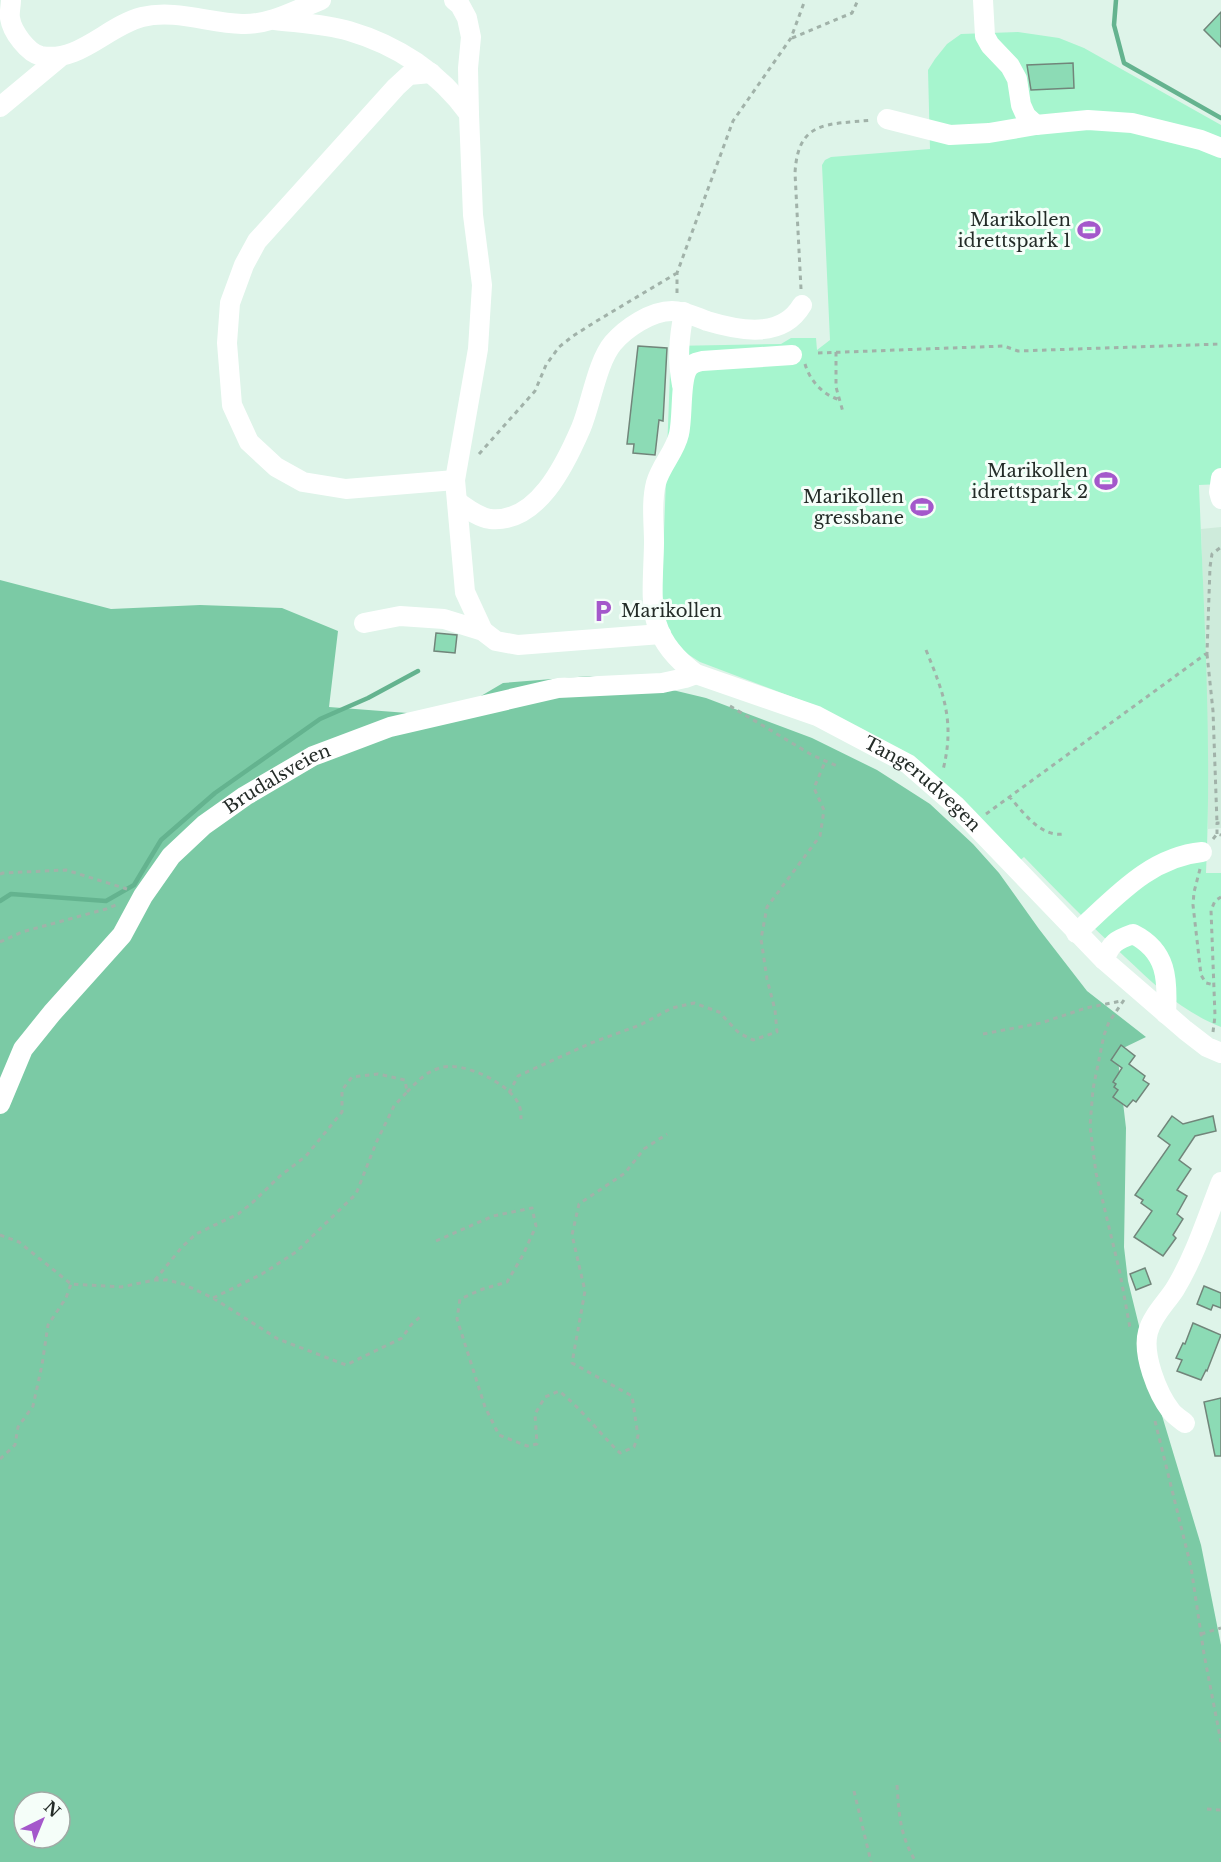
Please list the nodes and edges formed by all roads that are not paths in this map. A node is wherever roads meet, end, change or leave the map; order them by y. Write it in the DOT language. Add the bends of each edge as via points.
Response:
graph roads {
  1 [pos="11,0"];
  2 [pos="321,0"];
  3 [pos="454,0"];
  4 [pos="983,0"];
  5 [pos="273,20"];
  6 [pos="59,58"];
  7 [pos="431,73"];
  8 [pos="0,107"];
  9 [pos="469,114"];
  10 [pos="887,119"];
  11 [pos="1036,125"];
  12 [pos="1221,148"];
  13 [pos="802,305"];
  14 [pos="684,312"];
  15 [pos="798,358"];
  16 [pos="683,394"];
  17 [pos="1221,478"];
  18 [pos="455,480"];
  19 [pos="1221,499"];
  20 [pos="458,502"];
  21 [pos="364,623"];
  22 [pos="483,631"];
  23 [pos="661,634"];
  24 [pos="696,674"];
  25 [pos="1202,852"];
  26 [pos="1076,933"];
  27 [pos="1104,960"];
  28 [pos="1166,1014"];
  29 [pos="1214,1050"];
  30 [pos="0,1104"];
  31 [pos="1221,1182"];
  32 [pos="1185,1423"];
  1 -- 6 [label="street" via="10,19 21,40 38,55"];
  2 -- 5 [label="street"];
  3 -- 9 [label="street" via="467,18 471,37"];
  4 -- 11 [label="street" via="985,36 1010,66 1017,79 1021,105"];
  5 -- 6 [label="street" via="244,24 172,15 142,17"];
  5 -- 7 [label="street" via="347,30 388,45"];
  6 -- 8 [label="street"];
  7 -- 9 [label="street" via="455,94"];
  7 -- 18 [label="street" via="409,75 396,87 258,241 236,283 227,343 232,405 249,442 276,467 303,482 346,489"];
  9 -- 18 [label="street" via="473,215 482,285 478,349"];
  10 -- 11 [label="street" via="950,135"];
  11 -- 12 [label="street" via="1088,120 1132,123"];
  13 -- 14 [label="street" via="787,323 752,330 724,326"];
  14 -- 16 [label="street" via="678,339"];
  14 -- 20 [label="street" via="669,311 650,317 611,346 581,428 545,494 529,509 510,518 489,519"];
  15 -- 16 [label="street" via="698,362 685,374"];
  16 -- 23 [label="street" via="679,433 659,475 654,496 653,615"];
  17 -- 19 [label="street"];
  18 -- 20 [label="street"];
  20 -- 22 [label="street" via="465,592"];
  21 -- 22 [label="street" via="400,615 419,616"];
  22 -- 23 [label="street" via="496,641 518,645"];
  23 -- 24 [label="street" via="673,654"];
  24 -- 26 [label="street, Tangerudvegen" via="817,716 908,764 938,789"];
  24 -- 30 [label="street, Brudalsveien" via="662,683 543,690 390,727 313,756 244,796 171,856 122,935 23,1049"];
  25 -- 26 [label="street" via="1176,856 1151,868"];
  26 -- 27 [label="street, Tangerudvegen"];
  27 -- 28 [label="street, Tangerudvegen" via="1129,994"];
  27 -- 28 [label="street" via="1110,946 1121,938 1133,934 1148,941 1163,968"];
  28 -- 29 [label="street, Tangerudvegen"];
  31 -- 32 [label="street" via="1175,1288 1148,1331 1146,1347 1157,1386 1172,1412"];
}
